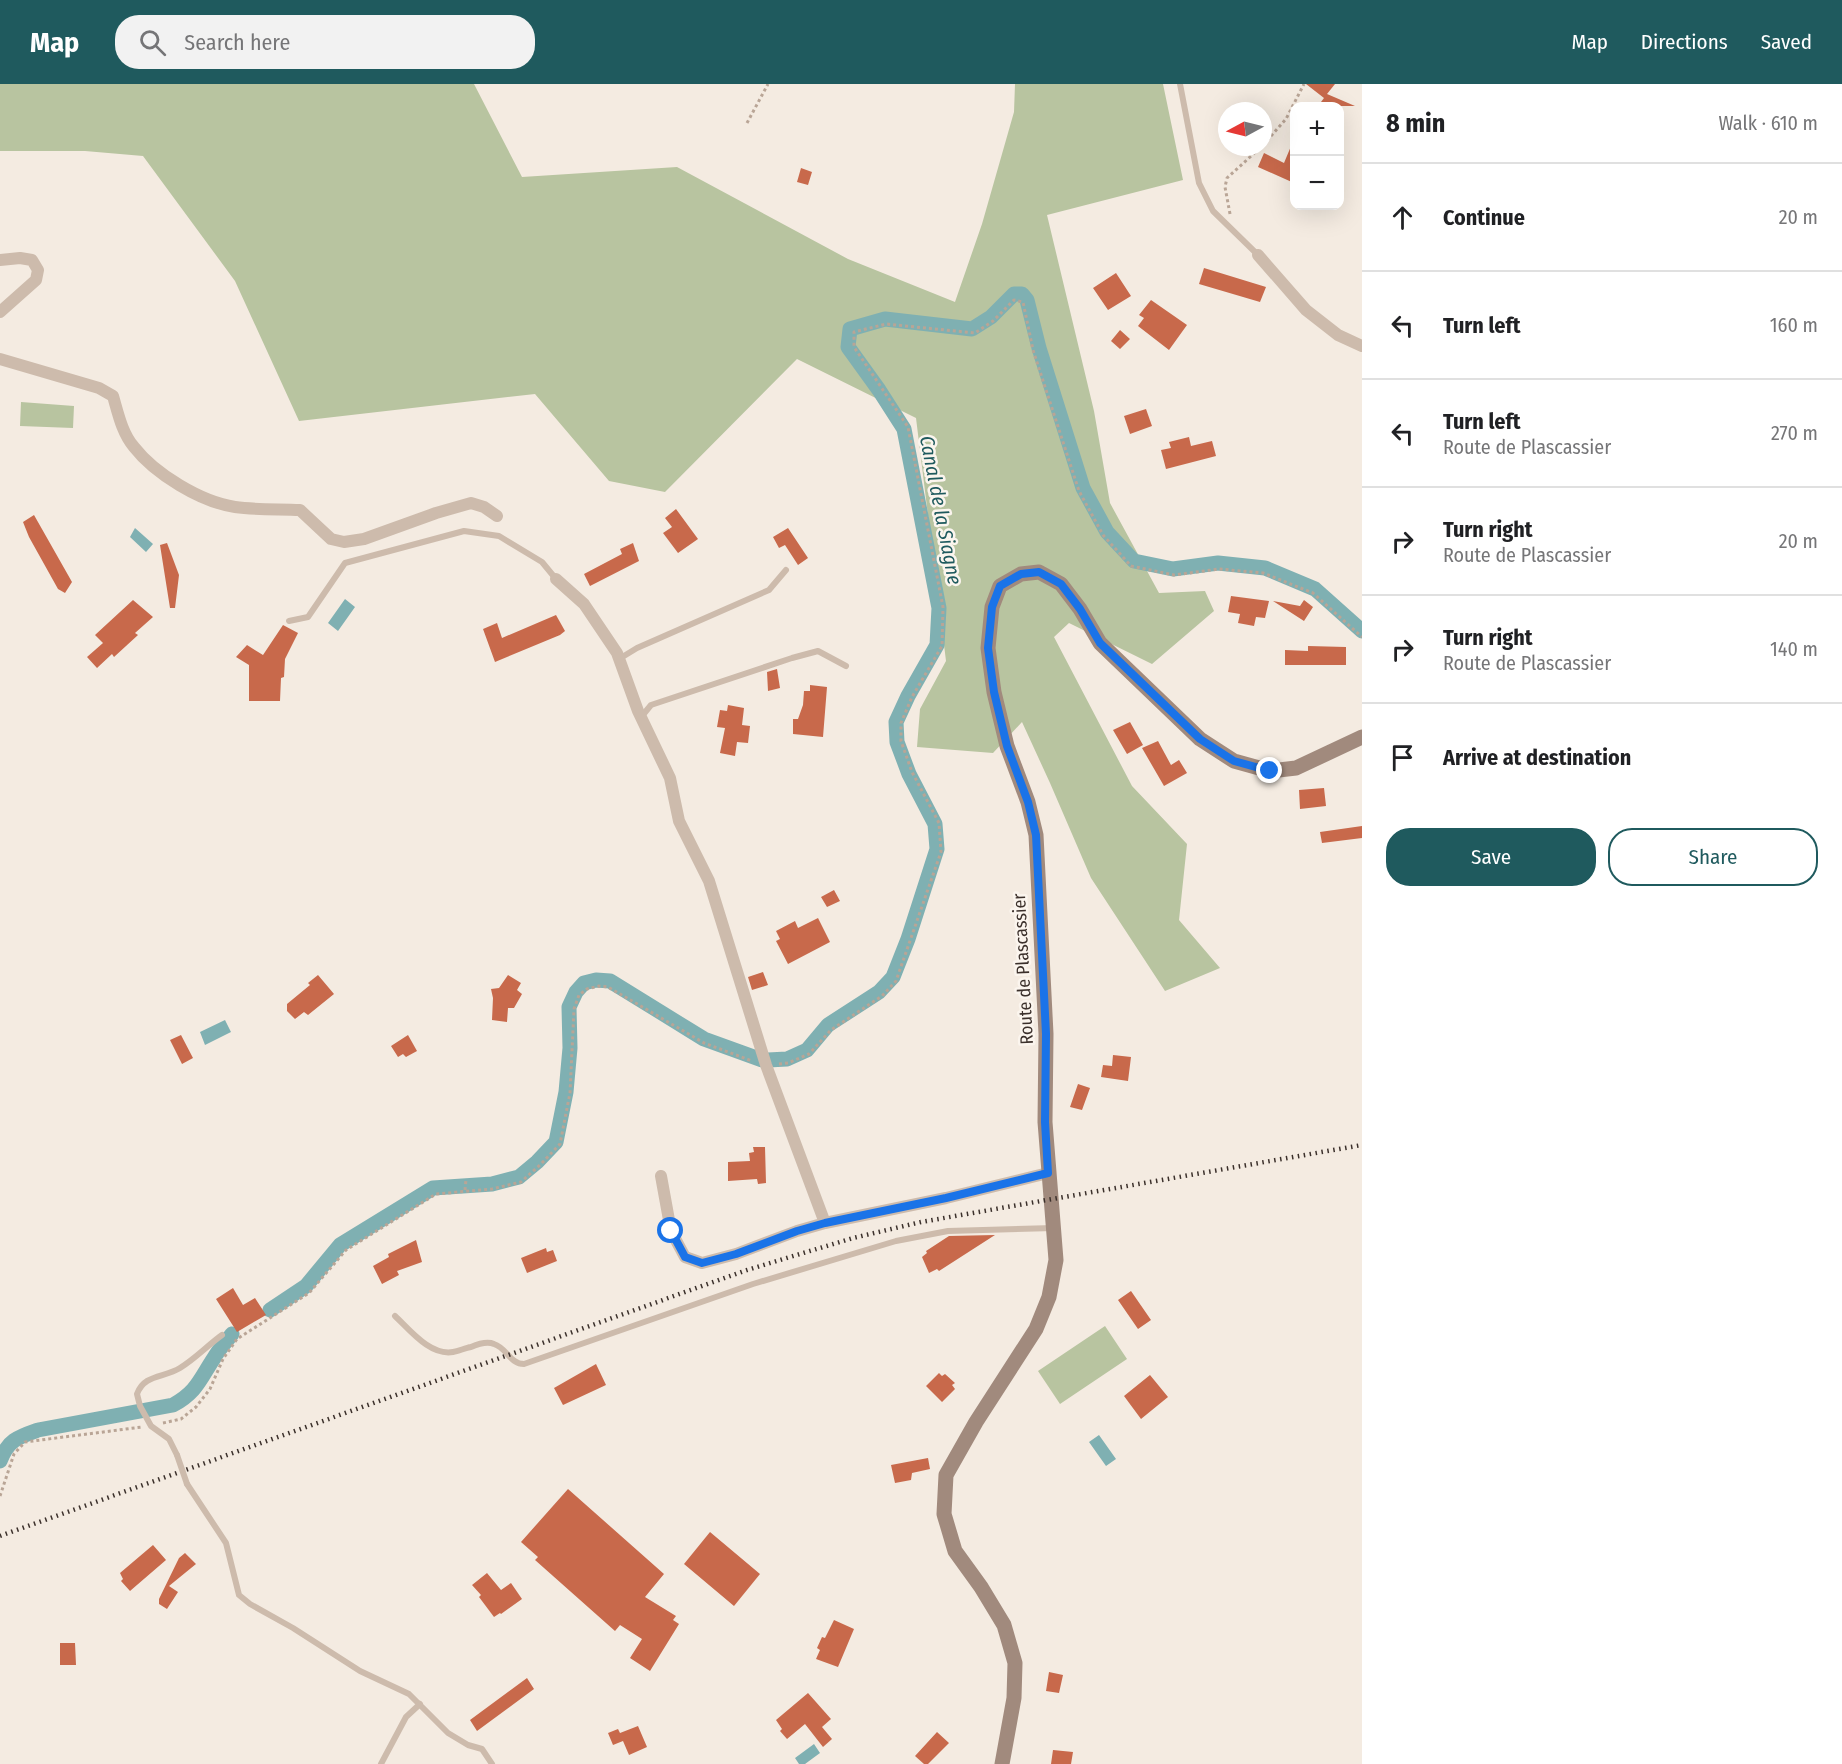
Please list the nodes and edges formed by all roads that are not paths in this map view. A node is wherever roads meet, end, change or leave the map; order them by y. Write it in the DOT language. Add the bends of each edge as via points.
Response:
graph roads {
  1 [pos="1180,84"];
  2 [pos="1258,255"];
  3 [pos="0,260"];
  4 [pos="0,312"];
  5 [pos="1362,346"];
  6 [pos="0,359"];
  7 [pos="497,516"];
  8 [pos="786,570"];
  9 [pos="556,579"];
  10 [pos="289,621"];
  11 [pos="620,659"];
  12 [pos="846,666"];
  13 [pos="641,717"];
  14 [pos="1362,737"];
  15 [pos="1048,1173"];
  16 [pos="661,1176"];
  17 [pos="825,1223"];
  18 [pos="1055,1228"];
  19 [pos="394,1316"];
  20 [pos="222,1335"];
  21 [pos="420,1704"];
  22 [pos="381,1764"];
  23 [pos="492,1764"];
  24 [pos="1002,1764"];
  1 -- 2 [label="lane" via="1199,183 1213,211"];
  2 -- 5 [label="street" via="1306,310 1338,335"];
  3 -- 4 [label="street" via="32,260 38,270 36,280"];
  6 -- 7 [label="street" via="99,388 113,396 134,447 163,474 202,499 234,507 300,510 331,539 344,542 364,539 471,503"];
  8 -- 11 [label="lane" via="769,590"];
  9 -- 10 [label="lane" via="542,562 499,536 464,531 345,563 308,617"];
  9 -- 11 [label="street" via="584,604"];
  11 -- 13 [label="street"];
  12 -- 13 [label="lane" via="818,651 801,655 651,705"];
  13 -- 17 [label="street" via="670,778 679,821 710,881 766,1065"];
  14 -- 15 [label="street, Route de Plascassier" via="1296,768 1270,771 1234,761 1200,739 1100,643 1061,584 1039,572 1021,574 1000,586 992,607 988,648 1007,746 1036,835"];
  15 -- 17 [label="street"];
  15 -- 18 [label="street, Route de Plascassier"];
  16 -- 17 [label="street" via="671,1231 685,1257 702,1263"];
  18 -- 19 [label="lane" via="948,1232 896,1241 753,1284 524,1364 514,1361 493,1343 452,1353 437,1351"];
  18 -- 24 [label="street, Route de Plascassier" via="1056,1260 1045,1311 946,1475 944,1514 955,1551 1004,1625 1015,1663 1014,1698"];
  20 -- 21 [label="lane, bridge" via="179,1369 140,1385 137,1394 151,1425 169,1439 188,1484 226,1544 239,1595"];
  21 -- 22 [label="lane" via="406,1717"];
  21 -- 23 [label="lane" via="448,1733 482,1749"];
}
